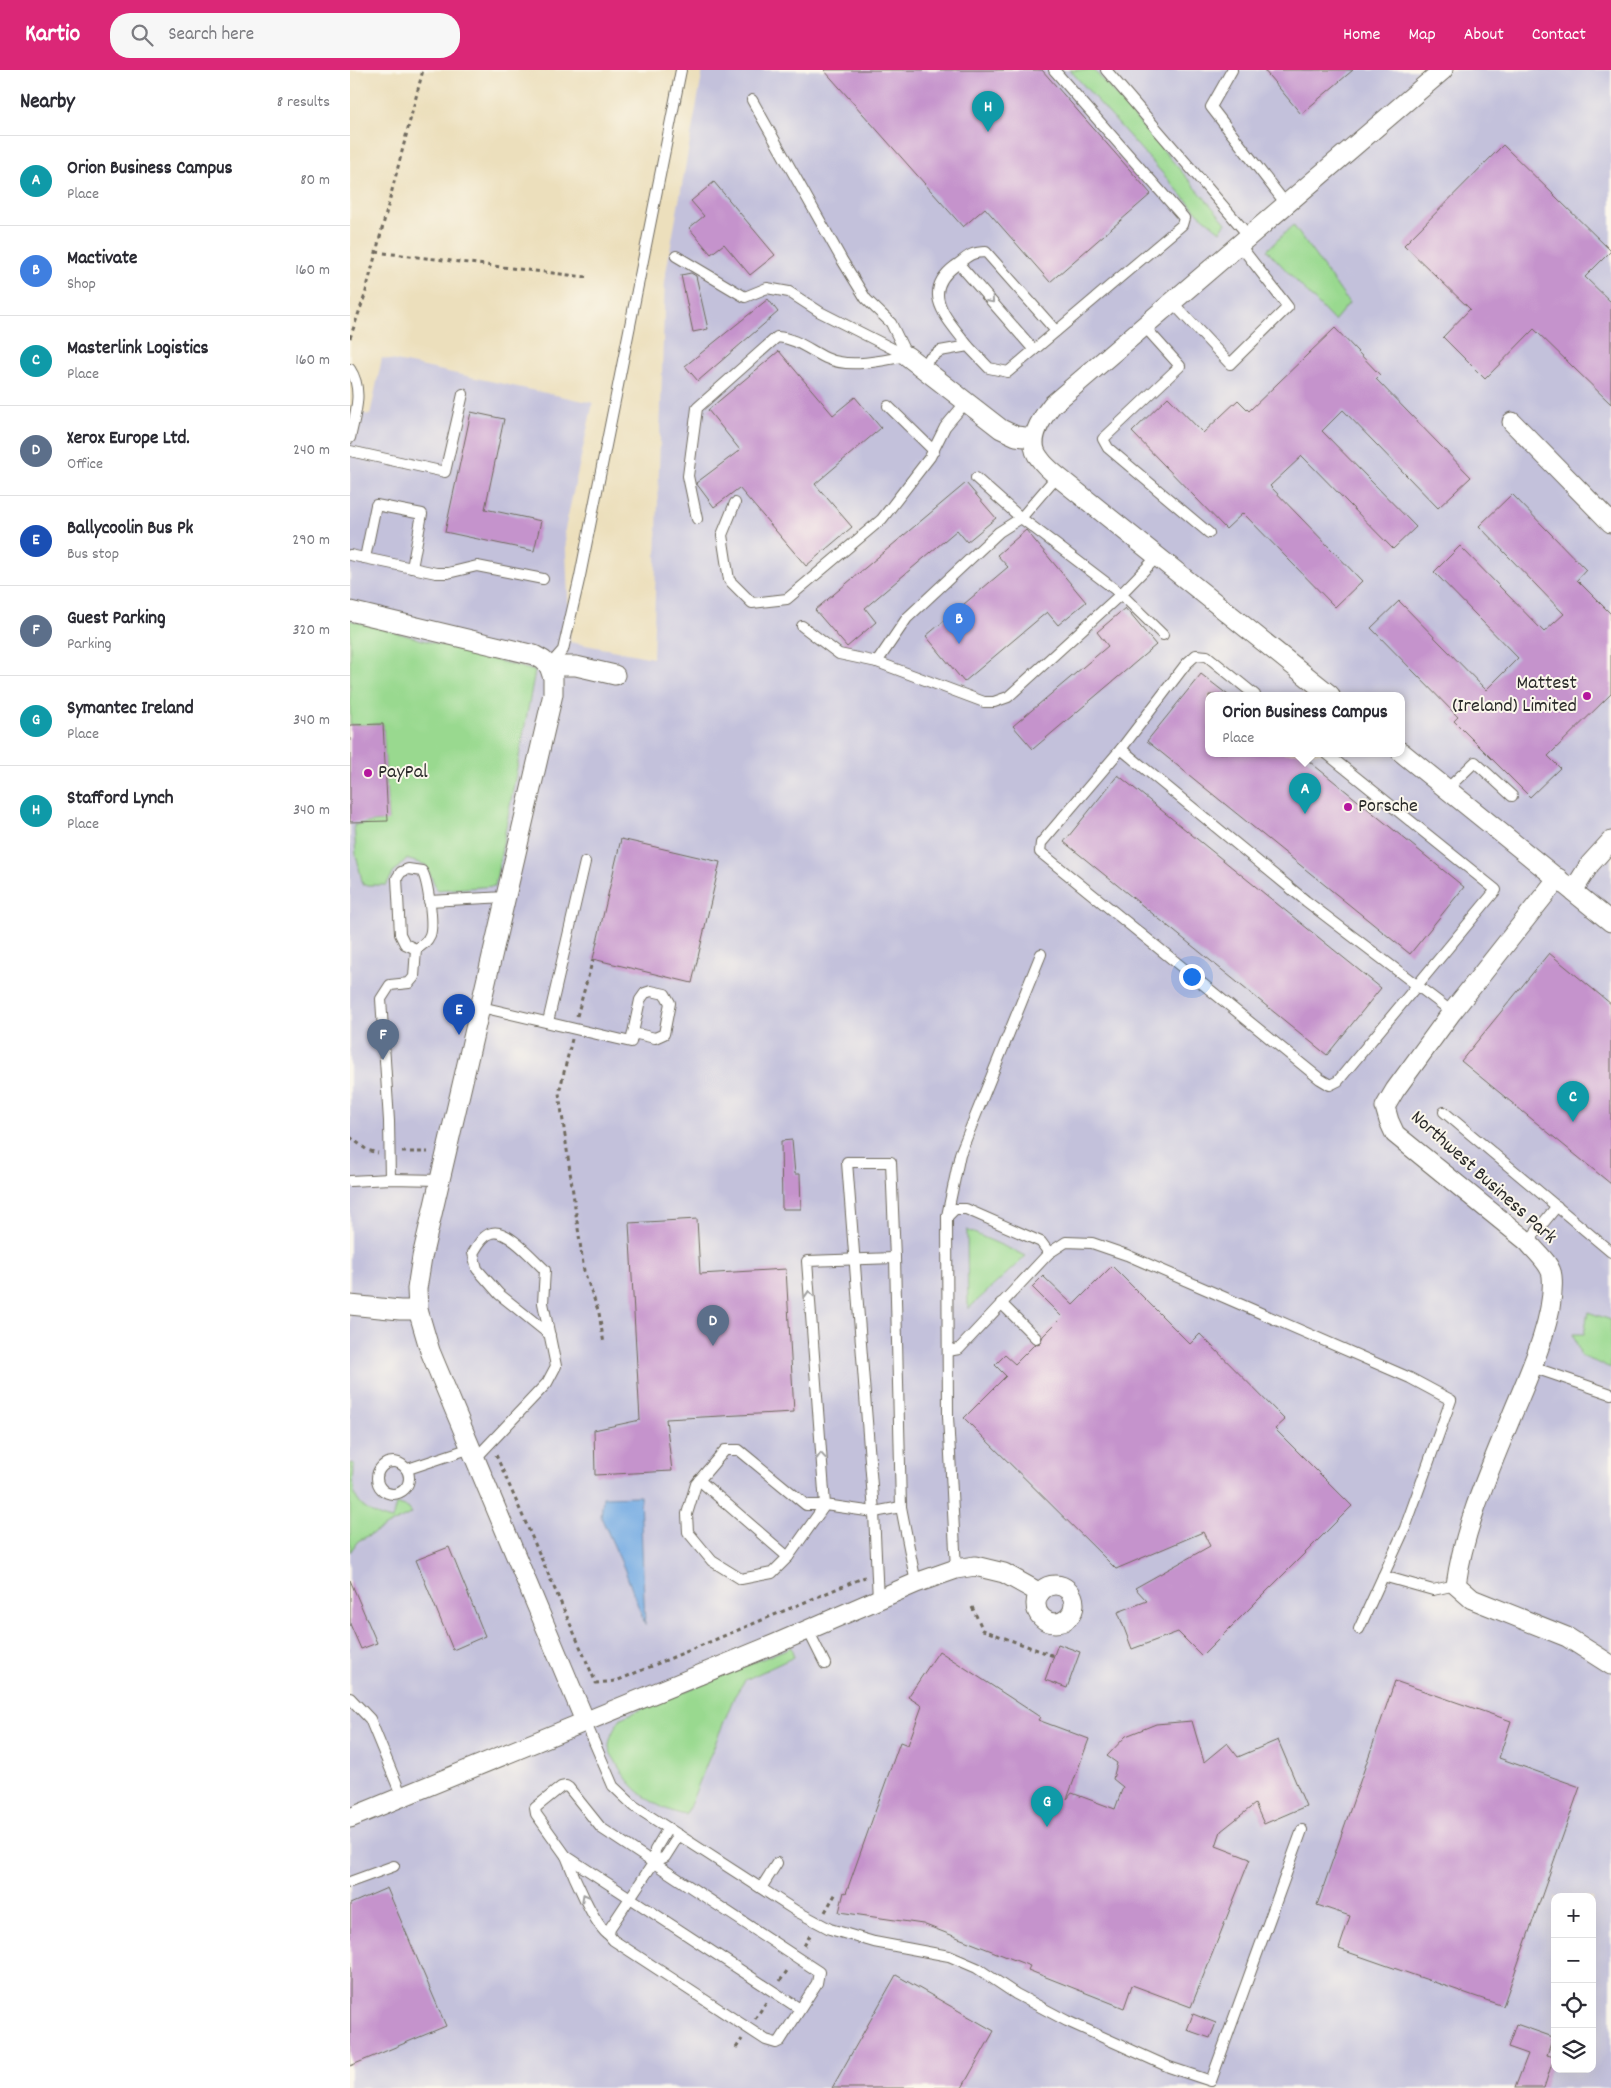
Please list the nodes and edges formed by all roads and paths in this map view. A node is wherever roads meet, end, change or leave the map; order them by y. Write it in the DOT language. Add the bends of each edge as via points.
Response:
graph roads {
  1 [pos="423,70"];
  2 [pos="681,70"];
  3 [pos="1054,70"];
  4 [pos="1106,70"];
  5 [pos="1232,70"];
  6 [pos="1443,70"];
  7 [pos="752,100"];
  8 [pos="1286,204"];
  9 [pos="1244,240"];
  10 [pos="376,252"];
  11 [pos="676,256"];
  12 [pos="959,264"];
  13 [pos="586,277"];
  14 [pos="1172,302"];
  15 [pos="1144,326"];
  16 [pos="1056,331"];
  17 [pos="350,338"];
  18 [pos="968,346"];
  19 [pos="1034,350"];
  20 [pos="913,361"];
  21 [pos="350,369"];
  22 [pos="463,394"];
  23 [pos="966,402"];
  24 [pos="888,406"];
  25 [pos="1512,422"];
  26 [pos="350,438"];
  27 [pos="1034,438"];
  28 [pos="350,451"];
  29 [pos="934,451"];
  30 [pos="1057,476"];
  31 [pos="976,478"];
  32 [pos="735,502"];
  33 [pos="1021,518"];
  34 [pos="697,519"];
  35 [pos="1611,523"];
  36 [pos="1209,533"];
  37 [pos="350,555"];
  38 [pos="1158,556"];
  39 [pos="365,558"];
  40 [pos="412,568"];
  41 [pos="543,579"];
  42 [pos="1120,594"];
  43 [pos="350,612"];
  44 [pos="802,626"];
  45 [pos="1163,635"];
  46 [pos="877,662"];
  47 [pos="549,666"];
  48 [pos="615,675"];
  49 [pos="1251,692"];
  50 [pos="1326,692"];
  51 [pos="1120,749"];
  52 [pos="1405,755"];
  53 [pos="1331,757"];
  54 [pos="1447,789"];
  55 [pos="1512,796"];
  56 [pos="1611,841"];
  57 [pos="585,862"];
  58 [pos="1558,878"];
  59 [pos="1573,891"];
  60 [pos="506,897"];
  61 [pos="429,901"];
  62 [pos="1611,922"];
  63 [pos="416,948"];
  64 [pos="1041,954"];
  65 [pos="593,959"];
  66 [pos="1417,987"];
  67 [pos="481,1007"];
  68 [pos="1452,1012"];
  69 [pos="548,1022"];
  70 [pos="574,1030"];
  71 [pos="633,1033"];
  72 [pos="1444,1112"];
  73 [pos="390,1179"];
  74 [pos="440,1180"];
  75 [pos="350,1181"];
  76 [pos="1557,1206"];
  77 [pos="947,1217"];
  78 [pos="1528,1242"];
  79 [pos="1611,1252"];
  80 [pos="1049,1253"];
  81 [pos="895,1258"];
  82 [pos="853,1260"];
  83 [pos="1001,1303"];
  84 [pos="350,1305"];
  85 [pos="418,1310"];
  86 [pos="550,1335"];
  87 [pos="1036,1338"];
  88 [pos="604,1344"];
  89 [pos="948,1351"];
  90 [pos="1532,1368"];
  91 [pos="1611,1394"];
  92 [pos="491,1442"];
  93 [pos="473,1454"];
  94 [pos="408,1470"];
  95 [pos="699,1480"];
  96 [pos="825,1505"];
  97 [pos="901,1507"];
  98 [pos="874,1512"];
  99 [pos="788,1558"];
  100 [pos="956,1569"];
  101 [pos="877,1572"];
  102 [pos="1383,1576"];
  103 [pos="916,1583"];
  104 [pos="1456,1585"];
  105 [pos="1040,1593"];
  106 [pos="878,1600"];
  107 [pos="972,1607"];
  108 [pos="1359,1629"];
  109 [pos="808,1630"];
  110 [pos="1054,1656"];
  111 [pos="825,1664"];
  112 [pos="1611,1665"];
  113 [pos="350,1698"];
  114 [pos="585,1721"];
  115 [pos="402,1797"];
  116 [pos="350,1818"];
  117 [pos="668,1828"];
  118 [pos="1302,1830"];
  119 [pos="679,1835"];
  120 [pos="566,1856"];
  121 [pos="654,1862"];
  122 [pos="776,1863"];
  123 [pos="394,1866"];
  124 [pos="350,1882"];
  125 [pos="761,1888"];
  126 [pos="836,1893"];
  127 [pos="630,1898"];
  128 [pos="818,1923"];
  129 [pos="609,1935"];
  130 [pos="797,1957"];
  131 [pos="773,1992"];
  132 [pos="800,2009"];
  133 [pos="749,2029"];
  134 [pos="736,2048"];
  1 -- 10 [label="path"];
  2 -- 47 [label="lane" via="580,576 563,650"];
  3 -- 16 [label="lane" via="1184,218 1182,225"];
  4 -- 9 [label="lane"];
  5 -- 8 [label="lane" via="1211,107"];
  6 -- 8 [label="street"];
  7 -- 20 [label="lane" via="866,299 891,323"];
  8 -- 9 [label="street"];
  9 -- 14 [label="street"];
  9 -- 14 [label="lane" via="1288,308 1230,364"];
  10 -- 13 [label="path"];
  10 -- 17 [label="path"];
  11 -- 20 [label="lane" via="745,297 767,288 789,292"];
  12 -- 16 [label="lane" via="974,252 986,252"];
  12 -- 18 [label="lane" via="945,274 937,288 939,305"];
  12 -- 19 [label="lane, one-way"];
  14 -- 15 [label="street"];
  15 -- 27 [label="street" via="1052,405 1040,420"];
  15 -- 36 [label="lane" via="1180,366 1103,439 1108,448"];
  16 -- 19 [label="lane"];
  18 -- 19 [label="lane" via="989,368 1008,372"];
  18 -- 20 [label="lane"];
  20 -- 23 [label="street"];
  20 -- 34 [label="lane" via="839,362 788,338 777,337 697,408 688,476"];
  21 -- 26 [label="lane" via="358,382"];
  22 -- 28 [label="lane" via="445,472"];
  23 -- 27 [label="street" via="1001,429 1016,436"];
  23 -- 29 [label="lane" via="945,427"];
  24 -- 29 [label="lane"];
  25 -- 35 [label="street"];
  27 -- 30 [label="street" via="1038,458"];
  29 -- 32 [label="lane" via="882,519 787,599 752,602 729,580 722,535"];
  30 -- 33 [label="lane"];
  30 -- 38 [label="street"];
  31 -- 33 [label="lane"];
  33 -- 42 [label="lane"];
  33 -- 46 [label="lane" via="998,532 907,618"];
  37 -- 39 [label="lane"];
  38 -- 42 [label="lane"];
  38 -- 50 [label="street"];
  39 -- 40 [label="lane"];
  39 -- 40 [label="lane" via="376,505 422,514"];
  40 -- 41 [label="lane" via="448,573 476,566"];
  42 -- 45 [label="lane"];
  42 -- 46 [label="lane" via="1008,697 994,702 984,702"];
  43 -- 47 [label="street" via="534,655"];
  44 -- 46 [label="lane" via="839,654"];
  47 -- 48 [label="street" via="576,666"];
  47 -- 60 [label="street" via="553,694"];
  49 -- 51 [label="lane" via="1207,656 1196,655"];
  51 -- 66 [label="lane"];
  51 -- 66 [label="lane" via="1041,843 1040,852 1320,1079 1330,1085 1338,1081"];
  52 -- 54 [label="street"];
  53 -- 66 [label="lane" via="1496,890"];
  54 -- 55 [label="lane" via="1475,762"];
  54 -- 58 [label="street"];
  56 -- 59 [label="street" via="1602,848"];
  57 -- 69 [label="lane"];
  58 -- 59 [label="street"];
  58 -- 68 [label="street, Northwest Business Park"];
  59 -- 62 [label="street"];
  60 -- 61 [label="lane"];
  60 -- 67 [label="street"];
  61 -- 63 [label="lane" via="431,934 425,945"];
  61 -- 63 [label="lane" via="427,880 422,871 402,872 397,878 400,934 405,944"];
  63 -- 73 [label="lane" via="414,976 408,983 390,985 381,999"];
  64 -- 77 [label="lane" via="960,1154"];
  65 -- 70 [label="path"];
  66 -- 68 [label="lane"];
  67 -- 69 [label="lane"];
  67 -- 74 [label="street"];
  68 -- 78 [label="street, Northwest Business Park" via="1385,1107 1389,1121 1395,1134"];
  69 -- 70 [label="lane"];
  70 -- 71 [label="lane" via="631,1042"];
  70 -- 88 [label="path" via="559,1093 584,1271 599,1313"];
  71 -- 71 [label="lane" via="642,996 651,991 665,994 670,1003 664,1034 655,1038"];
  72 -- 76 [label="lane"];
  73 -- 74 [label="lane"];
  73 -- 75 [label="lane"];
  74 -- 85 [label="street" via="422,1257 417,1289"];
  76 -- 78 [label="lane"];
  76 -- 79 [label="lane"];
  77 -- 80 [label="lane" via="956,1209 966,1209 1041,1242"];
  77 -- 89 [label="lane"];
  78 -- 90 [label="street, Northwest Business Park" via="1552,1274 1551,1304"];
  80 -- 83 [label="lane"];
  80 -- 102 [label="lane" via="1066,1242 1092,1243 1127,1255 1410,1378 1451,1400 1405,1528"];
  81 -- 82 [label="lane"];
  81 -- 82 [label="lane" via="890,1162 847,1162"];
  81 -- 97 [label="lane"];
  96 -- 82 [label="lane, one-way" via="807,1261"];
  82 -- 98 [label="lane"];
  83 -- 87 [label="lane"];
  83 -- 89 [label="lane" via="959,1349"];
  84 -- 85 [label="street"];
  85 -- 93 [label="street" via="430,1351"];
  86 -- 86 [label="lane" via="543,1303 545,1270 505,1234 493,1232 484,1237 473,1252 477,1269 498,1294"];
  86 -- 92 [label="lane" via="556,1366 547,1382"];
  89 -- 100 [label="lane"];
  90 -- 91 [label="lane"];
  90 -- 104 [label="street, Northwest Business Park" via="1487,1474 1459,1562"];
  92 -- 93 [label="lane"];
  92 -- 101 [label="path" via="596,1683 616,1681"];
  93 -- 94 [label="lane"];
  93 -- 114 [label="street"];
  95 -- 96 [label="lane" via="725,1450 739,1450 806,1506"];
  95 -- 99 [label="lane"];
  95 -- 99 [label="lane" via="687,1514 688,1532 712,1561 741,1579 772,1573"];
  96 -- 98 [label="lane"];
  96 -- 99 [label="lane"];
  97 -- 98 [label="lane"];
  97 -- 103 [label="lane"];
  98 -- 101 [label="lane"];
  100 -- 103 [label="street"];
  100 -- 105 [label="street" via="975,1566 1004,1573"];
  101 -- 106 [label="lane"];
  102 -- 104 [label="lane" via="1433,1590"];
  102 -- 108 [label="lane"];
  103 -- 106 [label="street"];
  104 -- 112 [label="street" via="1472,1599 1567,1637"];
  106 -- 109 [label="street"];
  107 -- 110 [label="path" via="983,1630"];
  109 -- 111 [label="lane"];
  109 -- 114 [label="street"];
  113 -- 115 [label="lane" via="370,1719"];
  114 -- 115 [label="street"];
  114 -- 117 [label="lane" via="613,1786 634,1806"];
  115 -- 116 [label="street"];
  117 -- 119 [label="lane"];
  117 -- 121 [label="lane" via="655,1850"];
  118 -- 128 [label="lane" via="1211,2081 1169,2067 1066,2020 1016,1994 977,1968 949,1956 874,1942"];
  119 -- 121 [label="lane" via="665,1857"];
  119 -- 125 [label="lane"];
  120 -- 121 [label="lane" via="535,1808 566,1786 597,1826"];
  120 -- 127 [label="lane"];
  129 -- 120 [label="lane, one-way" via="600,1926"];
  121 -- 127 [label="lane"];
  121 -- 130 [label="lane"];
  122 -- 125 [label="lane"];
  123 -- 124 [label="lane"];
  125 -- 128 [label="lane"];
  126 -- 128 [label="path"];
  127 -- 129 [label="lane" via="610,1928"];
  127 -- 131 [label="lane"];
  128 -- 130 [label="path"];
  129 -- 133 [label="lane"];
  130 -- 131 [label="path"];
  130 -- 132 [label="lane" via="820,1975"];
  131 -- 132 [label="lane"];
  131 -- 133 [label="path"];
  132 -- 133 [label="lane" via="776,2043"];
  133 -- 134 [label="path"];
}
